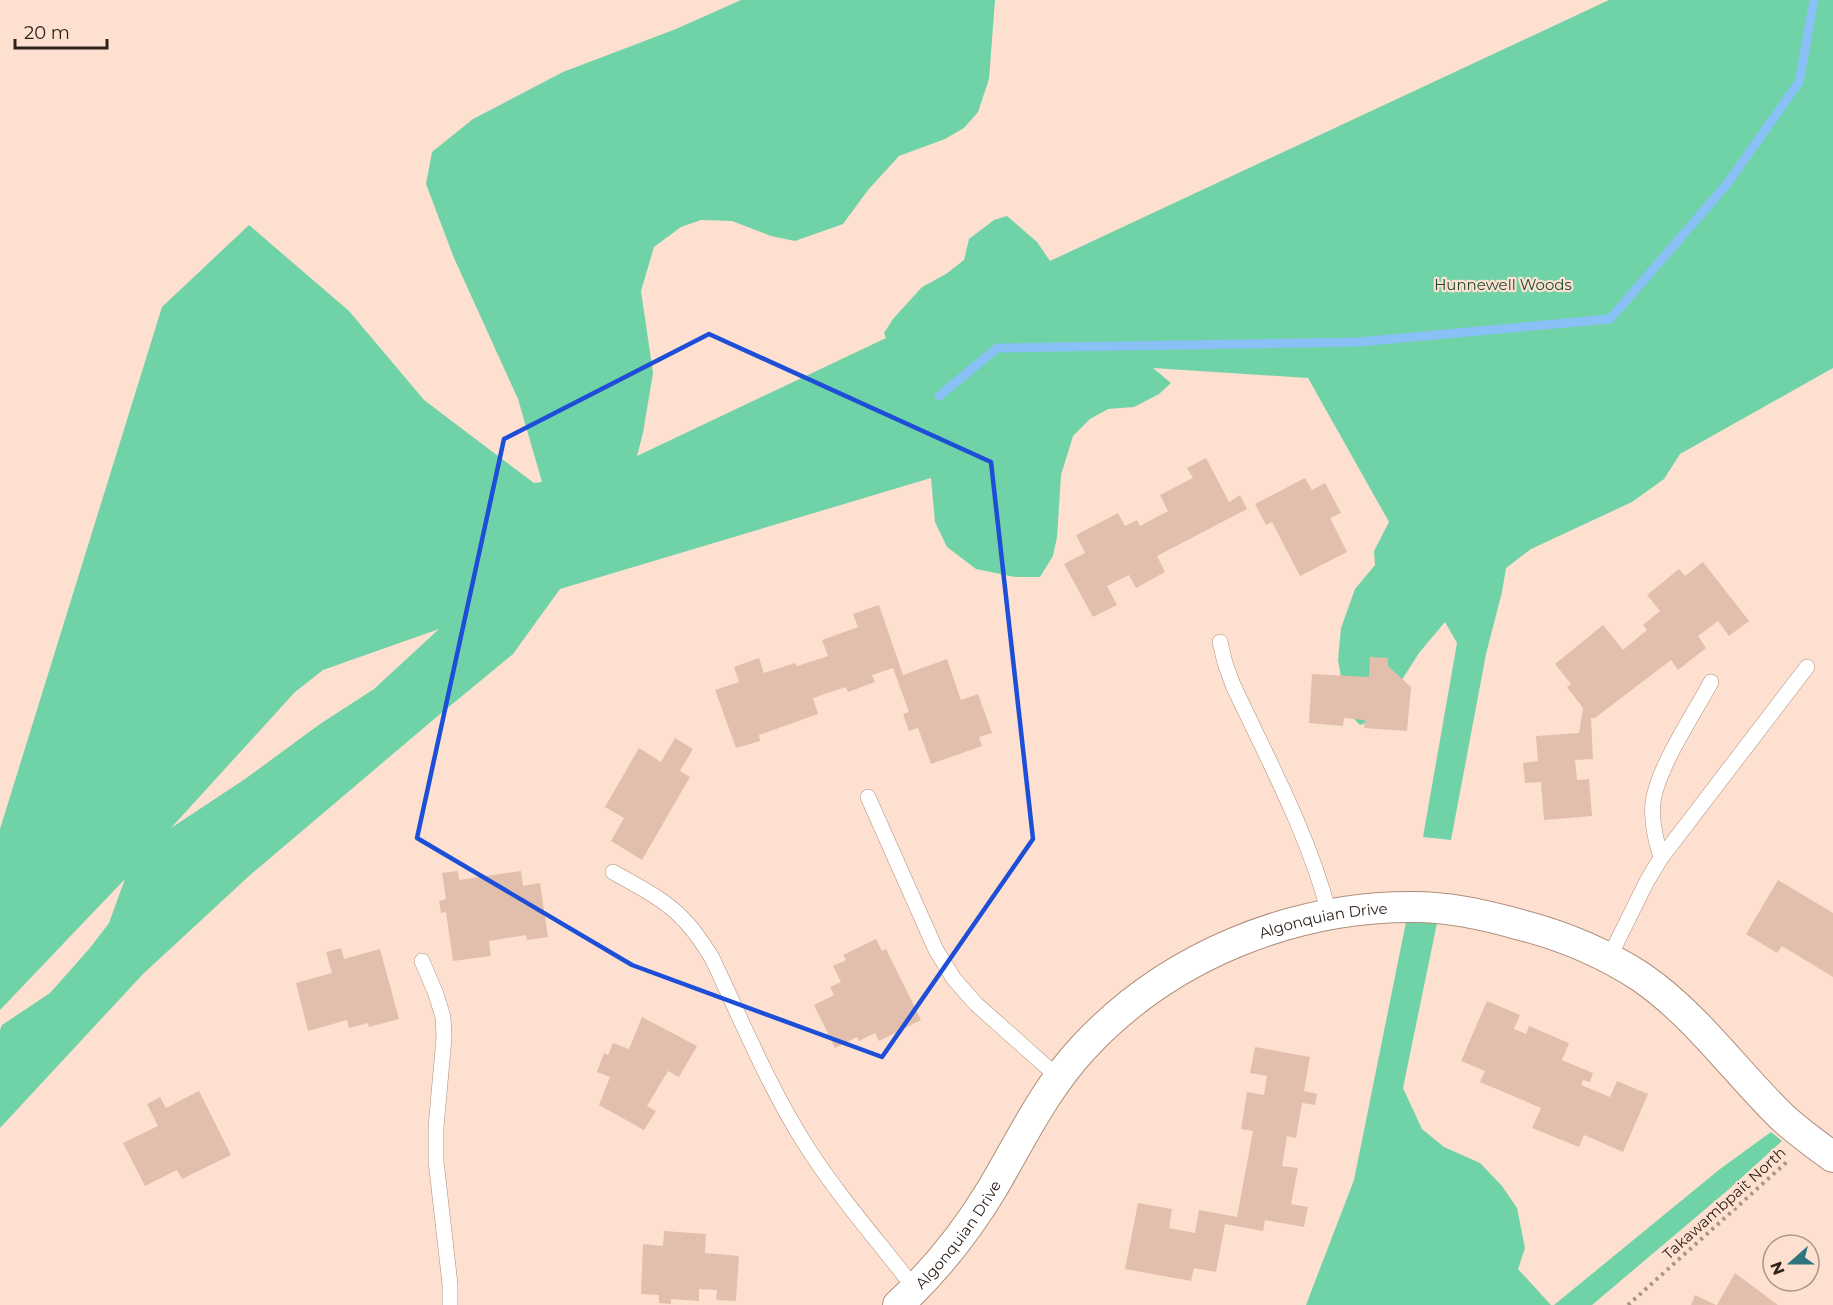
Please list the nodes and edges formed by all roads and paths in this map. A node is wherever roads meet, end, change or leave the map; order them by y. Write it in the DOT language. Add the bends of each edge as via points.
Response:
graph roads {
  1 [pos="1220,642"];
  2 [pos="1807,667"];
  3 [pos="1711,682"];
  4 [pos="868,797"];
  5 [pos="1661,858"];
  6 [pos="613,872"];
  7 [pos="1329,914"];
  8 [pos="1609,958"];
  9 [pos="422,961"];
  10 [pos="1058,1077"];
  11 [pos="1822,1149"];
  12 [pos="907,1297"];
  13 [pos="450,1305"];
  14 [pos="1628,1305"];
  1 -- 7 [label="lane" via="1233,685 1304,837"];
  2 -- 5 [label="lane"];
  3 -- 5 [label="lane" via="1674,748 1653,802 1655,838"];
  4 -- 10 [label="lane" via="936,950 954,979 976,1004"];
  5 -- 8 [label="lane"];
  6 -- 12 [label="lane" via="666,904 699,938 807,1148"];
  7 -- 8 [label="street, Algonquian Drive" via="1416,907 1458,910 1533,928"];
  7 -- 10 [label="street, Algonquian Drive" via="1242,939 1177,971 1114,1018"];
  8 -- 11 [label="street, Algonquian Drive" via="1674,1002 1782,1116"];
  9 -- 13 [label="lane" via="443,1017 436,1161"];
  10 -- 12 [label="street, Algonquian Drive" via="969,1225"];
  11 -- 14 [label="path, Takawambpait North"];
}
